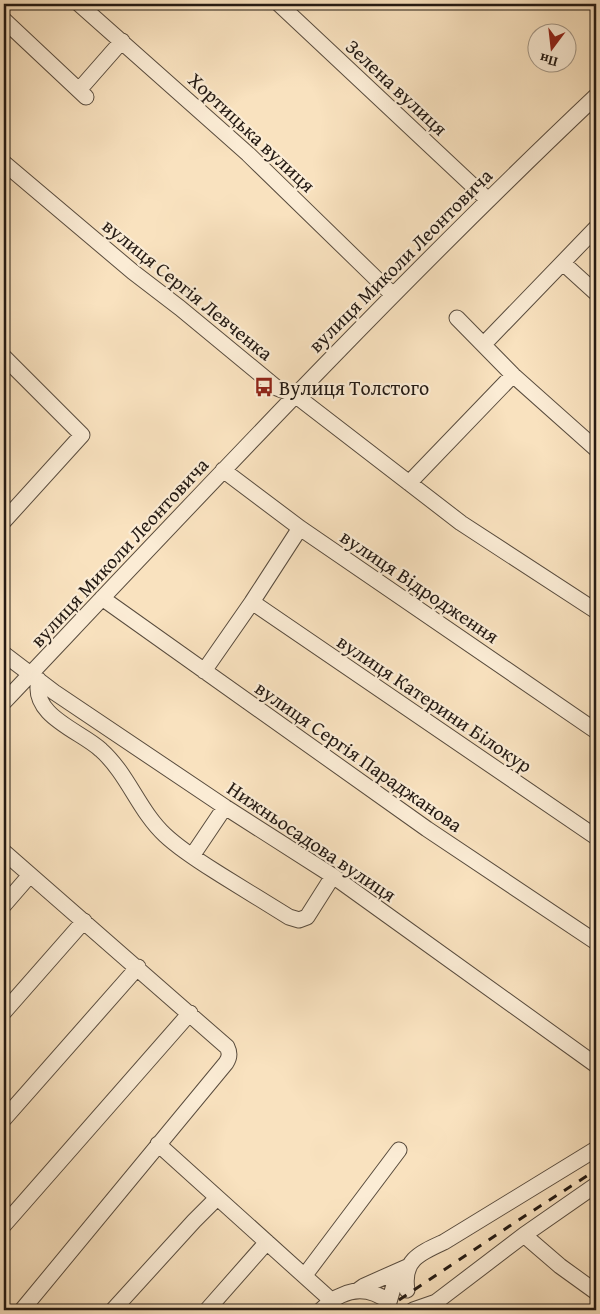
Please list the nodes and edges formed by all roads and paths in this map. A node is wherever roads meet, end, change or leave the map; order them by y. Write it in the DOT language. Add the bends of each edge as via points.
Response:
graph roads {
  1 [pos="79,4"];
  2 [pos="279,4"];
  3 [pos="4,20"];
  4 [pos="122,41"];
  5 [pos="596,96"];
  6 [pos="4,163"];
  7 [pos="488,200"];
  8 [pos="596,228"];
  9 [pos="563,263"];
  10 [pos="596,293"];
  11 [pos="394,294"];
  12 [pos="457,318"];
  13 [pos="484,344"];
  14 [pos="4,357"];
  15 [pos="513,375"];
  16 [pos="295,395"];
  17 [pos="596,449"];
  18 [pos="223,470"];
  19 [pos="409,483"];
  20 [pos="4,521"];
  21 [pos="300,528"];
  22 [pos="102,598"];
  23 [pos="252,602"];
  24 [pos="596,611"];
  25 [pos="4,654"];
  26 [pos="204,671"];
  27 [pos="35,677"];
  28 [pos="4,702"];
  29 [pos="596,731"];
  30 [pos="225,807"];
  31 [pos="596,836"];
  32 [pos="4,852"];
  33 [pos="192,856"];
  34 [pos="30,875"];
  35 [pos="332,876"];
  36 [pos="4,905"];
  37 [pos="84,921"];
  38 [pos="596,942"];
  39 [pos="138,967"];
  40 [pos="4,1012"];
  41 [pos="190,1013"];
  42 [pos="596,1065"];
  43 [pos="4,1119"];
  44 [pos="158,1144"];
  45 [pos="596,1149"];
  46 [pos="399,1150"];
  47 [pos="596,1184"];
  48 [pos="217,1198"];
  49 [pos="4,1225"];
  50 [pos="524,1235"];
  51 [pos="267,1242"];
  52 [pos="408,1270"];
  53 [pos="304,1275"];
  54 [pos="356,1291"];
  55 [pos="596,1292"];
  56 [pos="411,1302"];
  57 [pos="326,1305"];
  58 [pos="393,1307"];
  59 [pos="22,1310"];
  60 [pos="113,1310"];
  61 [pos="207,1310"];
  1 -- 4 [label="street, Хортицька вулиця"];
  2 -- 7 [label="street, Зелена вулиця"];
  3 -- 4 [label="street" via="82,93"];
  4 -- 11 [label="street, Хортицька вулиця" via="248,154"];
  5 -- 7 [label="street, вулиця Миколи Леонтовича"];
  6 -- 16 [label="street, вулиця Сергія Левченка" via="277,388"];
  7 -- 11 [label="street, вулиця Миколи Леонтовича"];
  8 -- 9 [label="street"];
  9 -- 10 [label="street"];
  9 -- 13 [label="street"];
  11 -- 16 [label="street, вулиця Миколи Леонтовича"];
  12 -- 13 [label="street"];
  13 -- 15 [label="street"];
  14 -- 20 [label="street" via="82,435"];
  15 -- 17 [label="street"];
  15 -- 19 [label="street"];
  16 -- 18 [label="street, вулиця Миколи Леонтовича"];
  16 -- 19 [label="street, вулиця Сергія Левченка"];
  18 -- 21 [label="street, вулиця Відродження"];
  18 -- 22 [label="street, вулиця Миколи Леонтовича"];
  19 -- 24 [label="street, вулиця Сергія Левченка" via="461,523"];
  21 -- 23 [label="street"];
  21 -- 29 [label="street, вулиця Відродження"];
  22 -- 26 [label="street, вулиця Сергія Параджанова"];
  22 -- 27 [label="street, вулиця Миколи Леонтовича"];
  23 -- 26 [label="street"];
  23 -- 31 [label="street, вулиця Катерини Білокур"];
  25 -- 27 [label="street, Нижньосадова вулиця"];
  26 -- 38 [label="street, вулиця Сергія Параджанова" via="427,829"];
  27 -- 28 [label="street, вулиця Миколи Леонтовича"];
  27 -- 30 [label="street, Нижньосадова вулиця"];
  27 -- 33 [label="street" via="38,693 49,712 61,724 100,749 117,767 164,835"];
  30 -- 33 [label="street"];
  30 -- 35 [label="street, Нижньосадова вулиця"];
  32 -- 34 [label="street"];
  33 -- 35 [label="street" via="289,918 299,920 308,917"];
  34 -- 36 [label="street"];
  34 -- 37 [label="street"];
  35 -- 42 [label="street, Нижньосадова вулиця"];
  37 -- 39 [label="street"];
  37 -- 40 [label="street"];
  39 -- 41 [label="street"];
  39 -- 43 [label="street"];
  41 -- 44 [label="street" via="227,1046 229,1058"];
  41 -- 49 [label="street"];
  44 -- 48 [label="street"];
  44 -- 59 [label="street"];
  45 -- 52 [label="street" via="444,1242 420,1253"];
  46 -- 53 [label="street"];
  47 -- 50 [label="street"];
  48 -- 51 [label="street"];
  48 -- 60 [label="street"];
  50 -- 55 [label="street"];
  50 -- 56 [label="street" via="436,1302"];
  51 -- 53 [label="street"];
  51 -- 61 [label="street"];
  52 -- 54 [label="street"];
  52 -- 56 [label="street"];
  52 -- 58 [label="street" via="394,1285"];
  53 -- 57 [label="street"];
  54 -- 57 [label="street" via="341,1295"];
  54 -- 58 [label="street" via="374,1293"];
}
